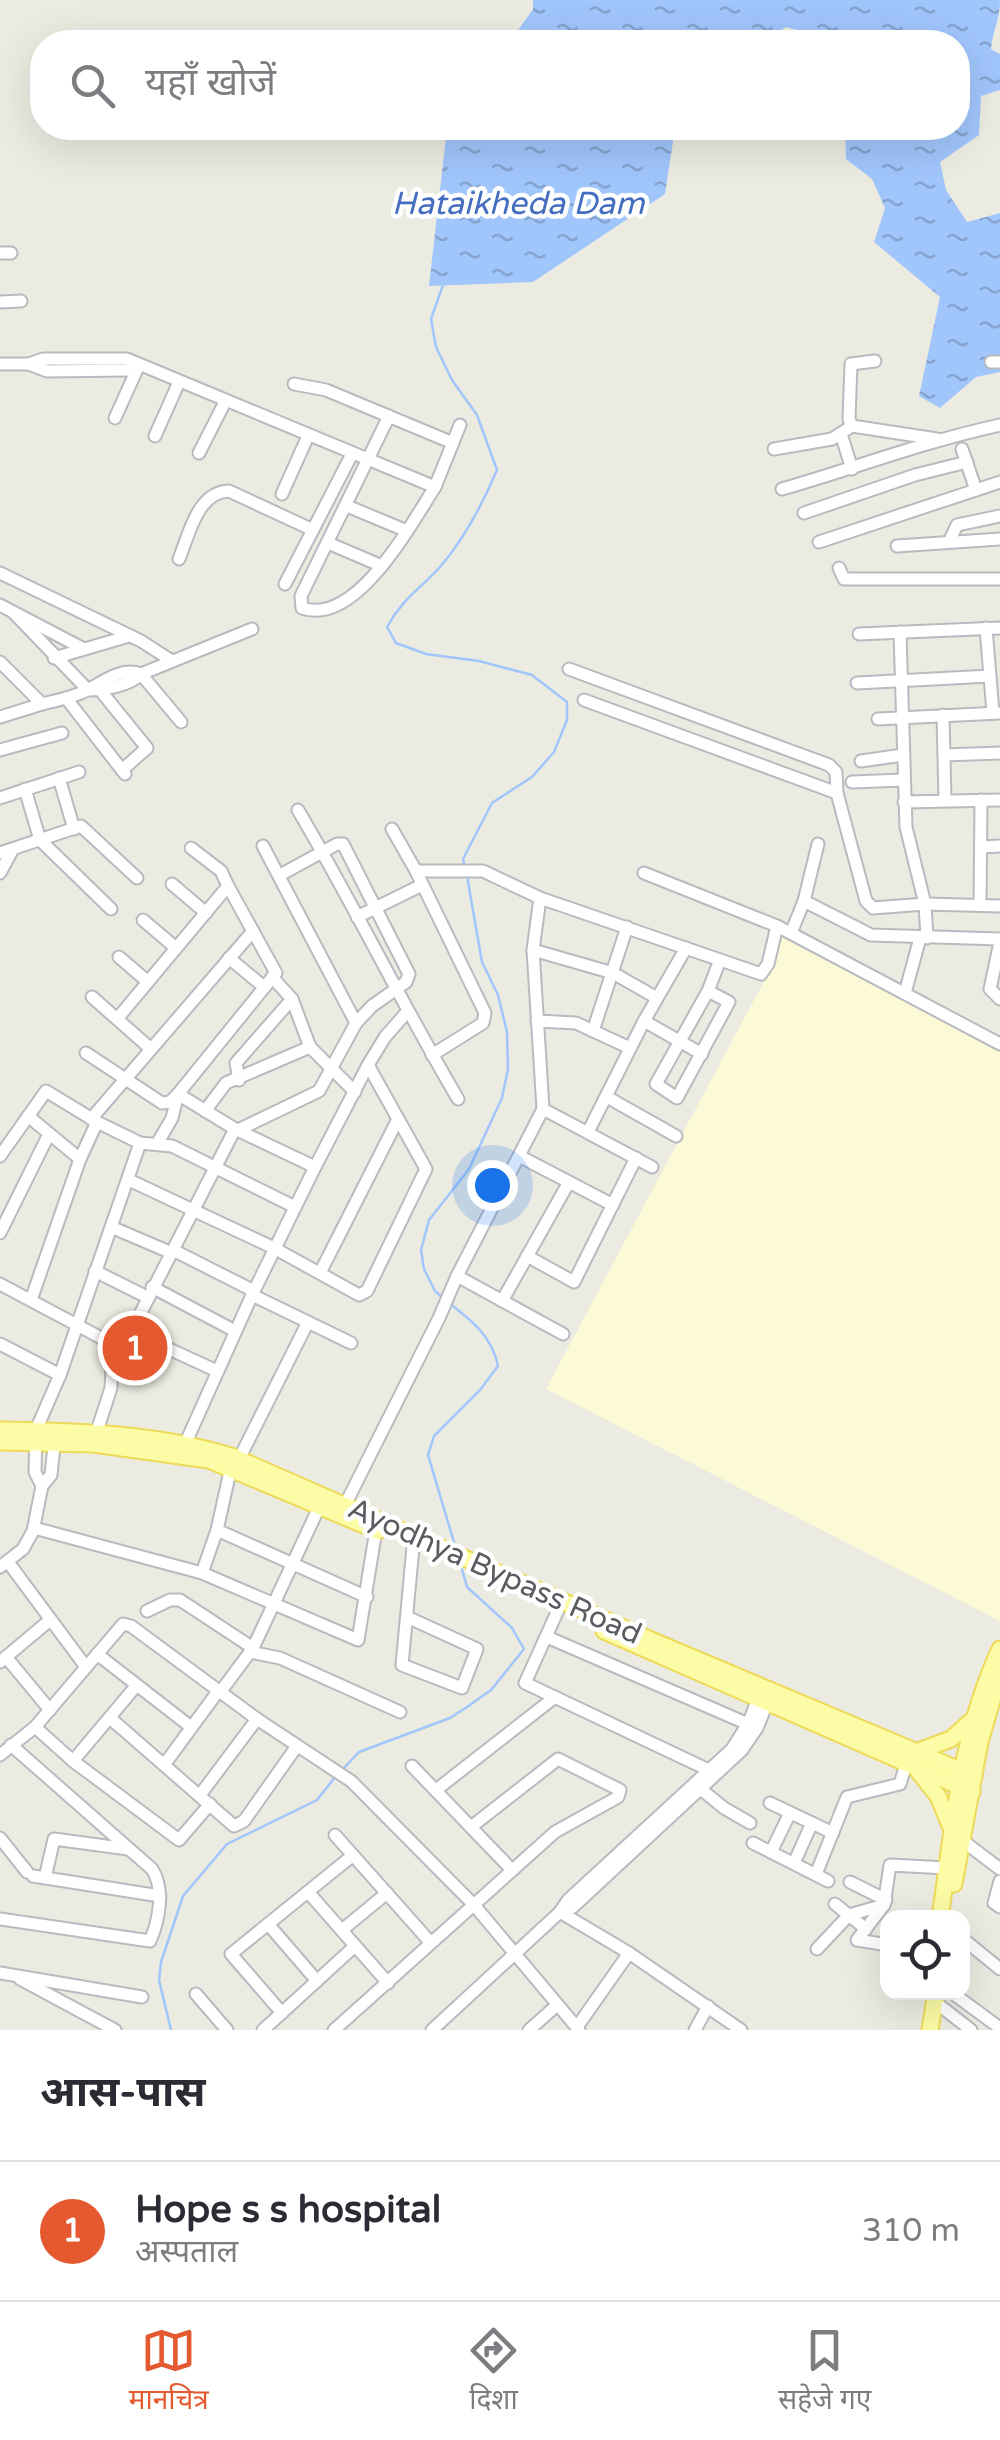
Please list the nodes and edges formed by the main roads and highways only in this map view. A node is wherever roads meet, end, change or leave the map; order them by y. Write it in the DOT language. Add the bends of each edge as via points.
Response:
graph roads {
  1 [pos="39,1429"];
  2 [pos="0,1430"];
  3 [pos="55,1437"];
  4 [pos="0,1442"];
  5 [pos="182,1450"];
  6 [pos="343,1510"];
  7 [pos="433,1550"];
  8 [pos="486,1572"];
  9 [pos="1000,1649"];
  10 [pos="1000,1673"];
  11 [pos="765,1694"];
  12 [pos="988,1718"];
  13 [pos="912,1759"];
  14 [pos="966,1781"];
  15 [pos="958,1837"];
  16 [pos="944,1910"];
  17 [pos="944,1910"];
  18 [pos="932,2000"];
  19 [pos="927,2030"];
  1 -- 2 [label="main road, Ayodhya Bypass Road"];
  1 -- 3 [label="main road, Ayodhya Bypass Road"];
  1 -- 4 [label="main road, Ayodhya Bypass Road"];
  3 -- 5 [label="main road, Ayodhya Bypass Road"];
  3 -- 5 [label="main road, Ayodhya Bypass Road" via="96,1434"];
  5 -- 6 [label="main road, Ayodhya Bypass Road" via="212,1449"];
  6 -- 7 [label="main road, Ayodhya Bypass Road"];
  6 -- 7 [label="main road, Ayodhya Bypass Road"];
  7 -- 8 [label="main road, Ayodhya Bypass Road"];
  8 -- 11 [label="main road, Ayodhya Bypass Road"];
  8 -- 11 [label="main road, Ayodhya Bypass Road" via="558,1610"];
  9 -- 12 [label="main road" via="985,1681"];
  10 -- 12 [label="main road"];
  11 -- 13 [label="main road, Ayodhya Bypass Road"];
  12 -- 13 [label="main road"];
  12 -- 14 [label="main road"];
  13 -- 14 [label="main road, Ayodhya Bypass Road"];
  13 -- 15 [label="main road"];
  14 -- 15 [label="main road"];
  15 -- 16 [label="main road"];
  15 -- 17 [label="main road"];
  18 -- 19 [label="main road"];
}
